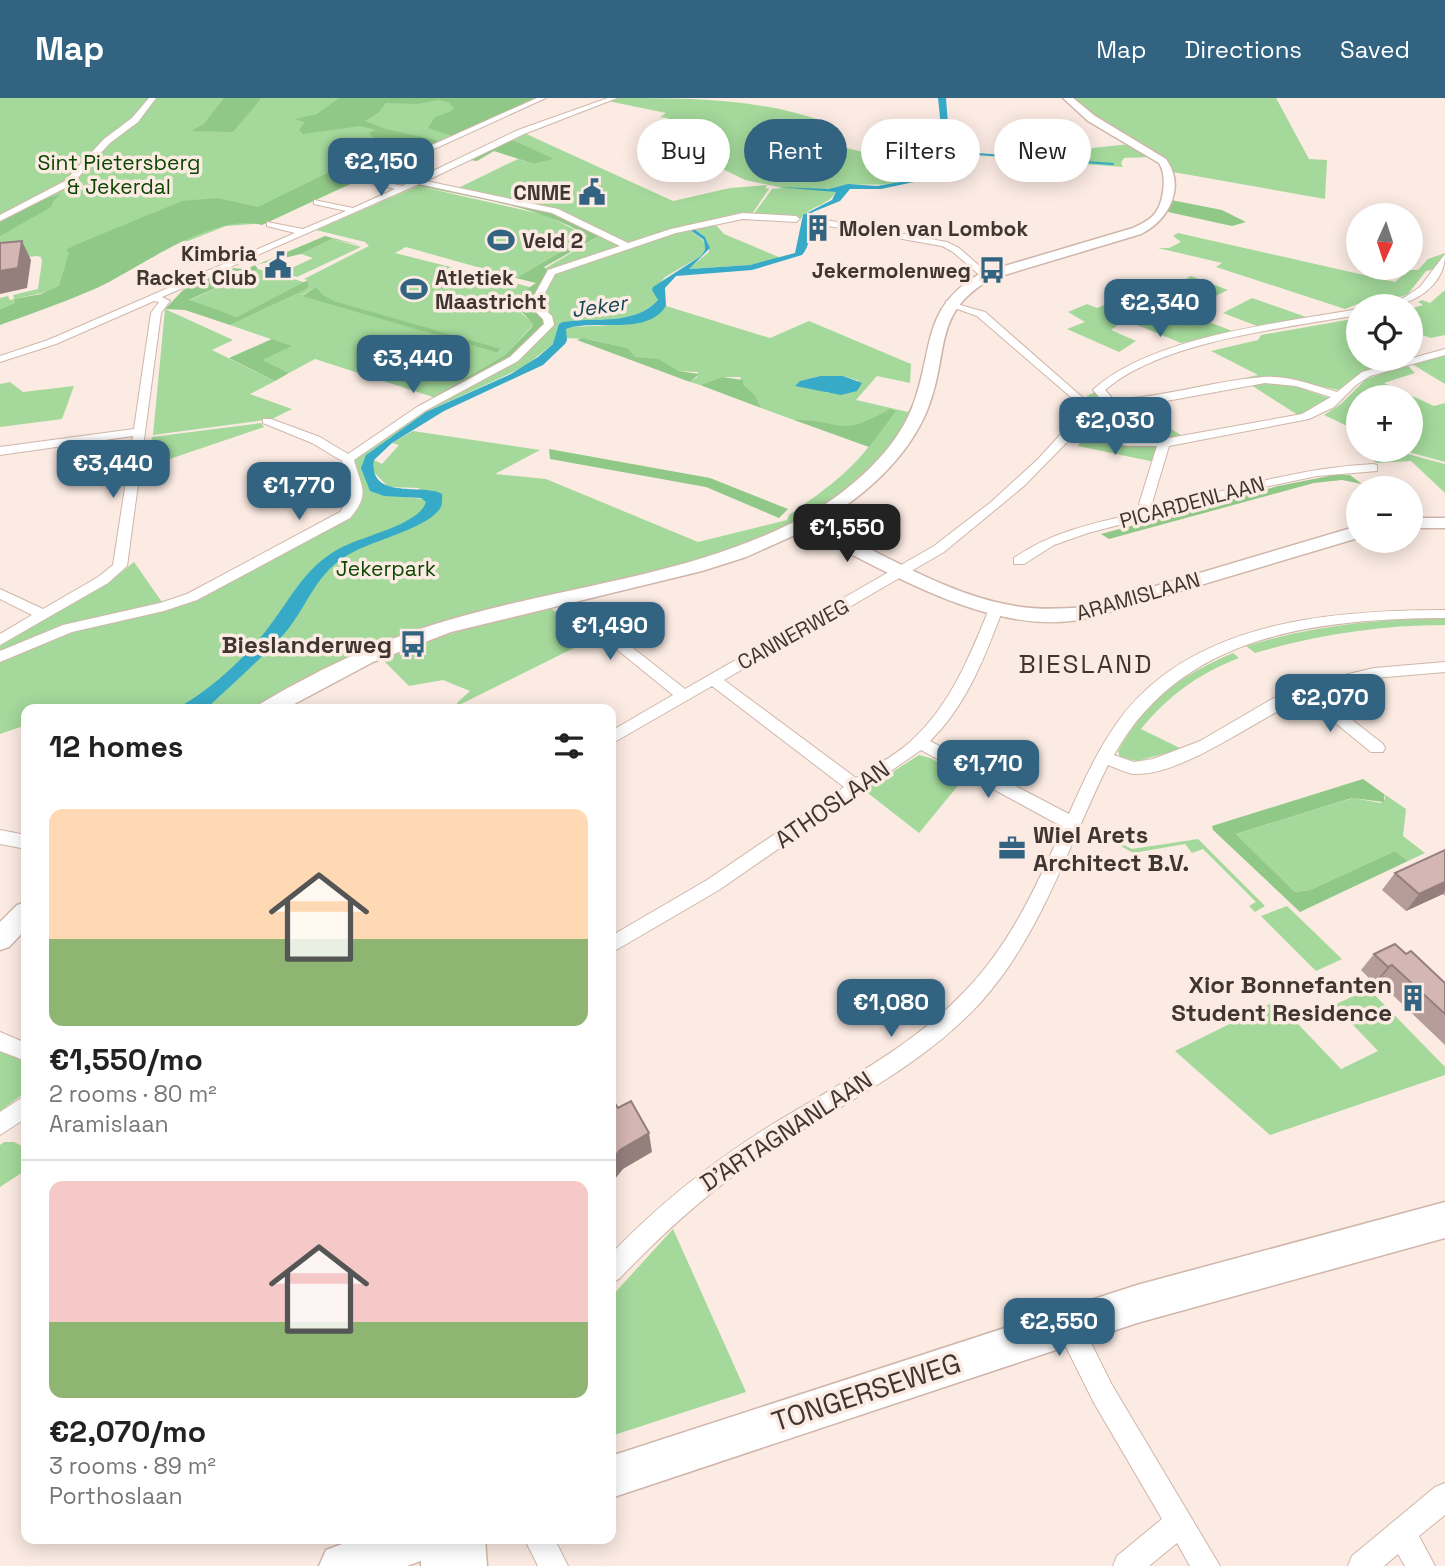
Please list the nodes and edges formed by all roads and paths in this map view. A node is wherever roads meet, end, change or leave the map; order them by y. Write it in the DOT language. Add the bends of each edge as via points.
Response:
graph roads {
  1 [pos="153,98"];
  2 [pos="543,98"];
  3 [pos="614,98"];
  4 [pos="1068,98"];
  5 [pos="450,166"];
  6 [pos="366,179"];
  7 [pos="419,181"];
  8 [pos="403,189"];
  9 [pos="317,202"];
  10 [pos="353,211"];
  11 [pos="0,218"];
  12 [pos="796,219"];
  13 [pos="826,223"];
  14 [pos="270,224"];
  15 [pos="303,232"];
  16 [pos="625,245"];
  17 [pos="1445,257"];
  18 [pos="986,276"];
  19 [pos="1419,294"];
  20 [pos="159,299"];
  21 [pos="947,306"];
  22 [pos="127,309"];
  23 [pos="156,313"];
  24 [pos="1346,314"];
  25 [pos="1445,352"];
  26 [pos="0,359"];
  27 [pos="1339,396"];
  28 [pos="1111,404"];
  29 [pos="267,421"];
  30 [pos="139,432"];
  31 [pos="1070,433"];
  32 [pos="1114,440"];
  33 [pos="1164,443"];
  34 [pos="0,452"];
  35 [pos="348,459"];
  36 [pos="1373,468"];
  37 [pos="1156,512"];
  38 [pos="1423,523"];
  39 [pos="1445,523"];
  40 [pos="806,524"];
  41 [pos="1346,536"];
  42 [pos="1019,561"];
  43 [pos="905,571"];
  44 [pos="0,593"];
  45 [pos="562,599"];
  46 [pos="996,609"];
  47 [pos="1445,614"];
  48 [pos="43,615"];
  49 [pos="0,640"];
  50 [pos="0,657"];
  51 [pos="1445,667"];
  52 [pos="713,679"];
  53 [pos="1306,691"];
  54 [pos="683,695"];
  55 [pos="277,704"];
  56 [pos="616,735"];
  57 [pos="920,741"];
  58 [pos="1377,748"];
  59 [pos="1105,758"];
  60 [pos="856,787"];
  61 [pos="1074,825"];
  62 [pos="0,837"];
  63 [pos="21,841"];
  64 [pos="21,917"];
  65 [pos="0,939"];
  66 [pos="616,941"];
  67 [pos="0,1041"];
  68 [pos="21,1050"];
  69 [pos="21,1113"];
  70 [pos="0,1125"];
  71 [pos="1445,1220"];
  72 [pos="616,1266"];
  73 [pos="1069,1326"];
  74 [pos="616,1475"];
  75 [pos="1445,1496"];
  76 [pos="1179,1523"];
  77 [pos="1402,1534"];
  78 [pos="407,1544"];
  79 [pos="440,1544"];
  80 [pos="466,1544"];
  81 [pos="541,1544"];
  82 [pos="342,1566"];
  83 [pos="441,1566"];
  84 [pos="467,1566"];
  85 [pos="554,1566"];
  86 [pos="1127,1566"];
  87 [pos="1206,1566"];
  88 [pos="1362,1566"];
  89 [pos="1421,1566"];
  1 -- 11 [label="street" via="68,183"];
  2 -- 5 [label="street" via="407,158"];
  3 -- 5 [label="street" via="524,130"];
  4 -- 18 [label="main road" via="1089,119 1164,162 1170,175 1165,208 1153,223 1129,234"];
  5 -- 7 [label="street"];
  6 -- 8 [label="street"];
  7 -- 8 [label="street"];
  7 -- 16 [label="street" via="555,211"];
  8 -- 10 [label="street"];
  9 -- 10 [label="street"];
  10 -- 15 [label="street"];
  12 -- 16 [label="street" via="741,217"];
  13 -- 18 [label="street" via="944,244"];
  14 -- 15 [label="street"];
  15 -- 20 [label="street"];
  16 -- 35 [label="street" via="550,272 534,305 548,318 548,325 520,355 421,409"];
  17 -- 19 [label="street"];
  18 -- 21 [label="main road"];
  20 -- 22 [label="street"];
  20 -- 23 [label="street"];
  21 -- 31 [label="street, CANNERWEG" via="986,321 1079,399 1082,412"];
  21 -- 40 [label="main road" via="925,397 912,425 870,476"];
  22 -- 23 [label="street"];
  22 -- 26 [label="street"];
  23 -- 30 [label="street"];
  24 -- 28 [label="street" via="1191,346 1138,365 1099,388"];
  25 -- 27 [label="street" via="1371,372"];
  27 -- 28 [label="street" via="1297,383 1265,380"];
  27 -- 33 [label="street" via="1321,410 1295,420"];
  28 -- 32 [label="street"];
  29 -- 35 [label="street" via="316,440"];
  30 -- 34 [label="street"];
  30 -- 48 [label="street" via="120,566"];
  31 -- 32 [label="street"];
  31 -- 43 [label="street, CANNERWEG" via="984,516"];
  32 -- 33 [label="street"];
  33 -- 37 [label="street" via="1145,504"];
  35 -- 50 [label="street" via="358,495 352,508 332,523 192,597 68,628"];
  36 -- 37 [label="street, PICARDENLAAN" via="1294,475"];
  37 -- 42 [label="street, PICARDENLAAN" via="1070,534"];
  38 -- 39 [label="main road"];
  40 -- 43 [label="main road, ARAMISLAAN"];
  40 -- 45 [label="main road" via="699,567"];
  41 -- 46 [label="main road, ARAMISLAAN" via="1086,613 1041,617"];
  43 -- 46 [label="main road, ARAMISLAAN"];
  43 -- 52 [label="street, CANNERWEG"];
  44 -- 48 [label="street"];
  45 -- 54 [label="street"];
  45 -- 55 [label="main road" via="414,638 337,671"];
  46 -- 57 [label="street, ATHOSLAAN" via="962,691"];
  47 -- 59 [label="street, D'ARTAGNANLAAN" via="1322,621 1233,645 1191,665 1151,692"];
  48 -- 49 [label="street"];
  51 -- 53 [label="street" via="1374,673"];
  52 -- 54 [label="street, CANNERWEG"];
  52 -- 60 [label="street"];
  53 -- 58 [label="street"];
  53 -- 59 [label="street" via="1171,760 1140,768"];
  54 -- 56 [label="street, CANNERWEG"];
  57 -- 60 [label="street, ATHOSLAAN"];
  57 -- 61 [label="street"];
  59 -- 61 [label="street, D'ARTAGNANLAAN"];
  60 -- 66 [label="street, ATHOSLAAN" via="682,906"];
  61 -- 72 [label="street, D'ARTAGNANLAAN" via="1026,923 959,1012 910,1051 757,1146 671,1210"];
  62 -- 63 [label="street"];
  64 -- 65 [label="main road"];
  67 -- 68 [label="street"];
  69 -- 70 [label="street"];
  71 -- 73 [label="main road, TONGERSEWEG"];
  73 -- 74 [label="main road, TONGERSEWEG"];
  73 -- 76 [label="street"];
  75 -- 77 [label="street"];
  76 -- 86 [label="street"];
  76 -- 87 [label="street"];
  77 -- 88 [label="street"];
  77 -- 89 [label="street"];
  78 -- 82 [label="main road"];
  79 -- 83 [label="main road"];
  80 -- 84 [label="main road"];
  81 -- 85 [label="street"];
}
